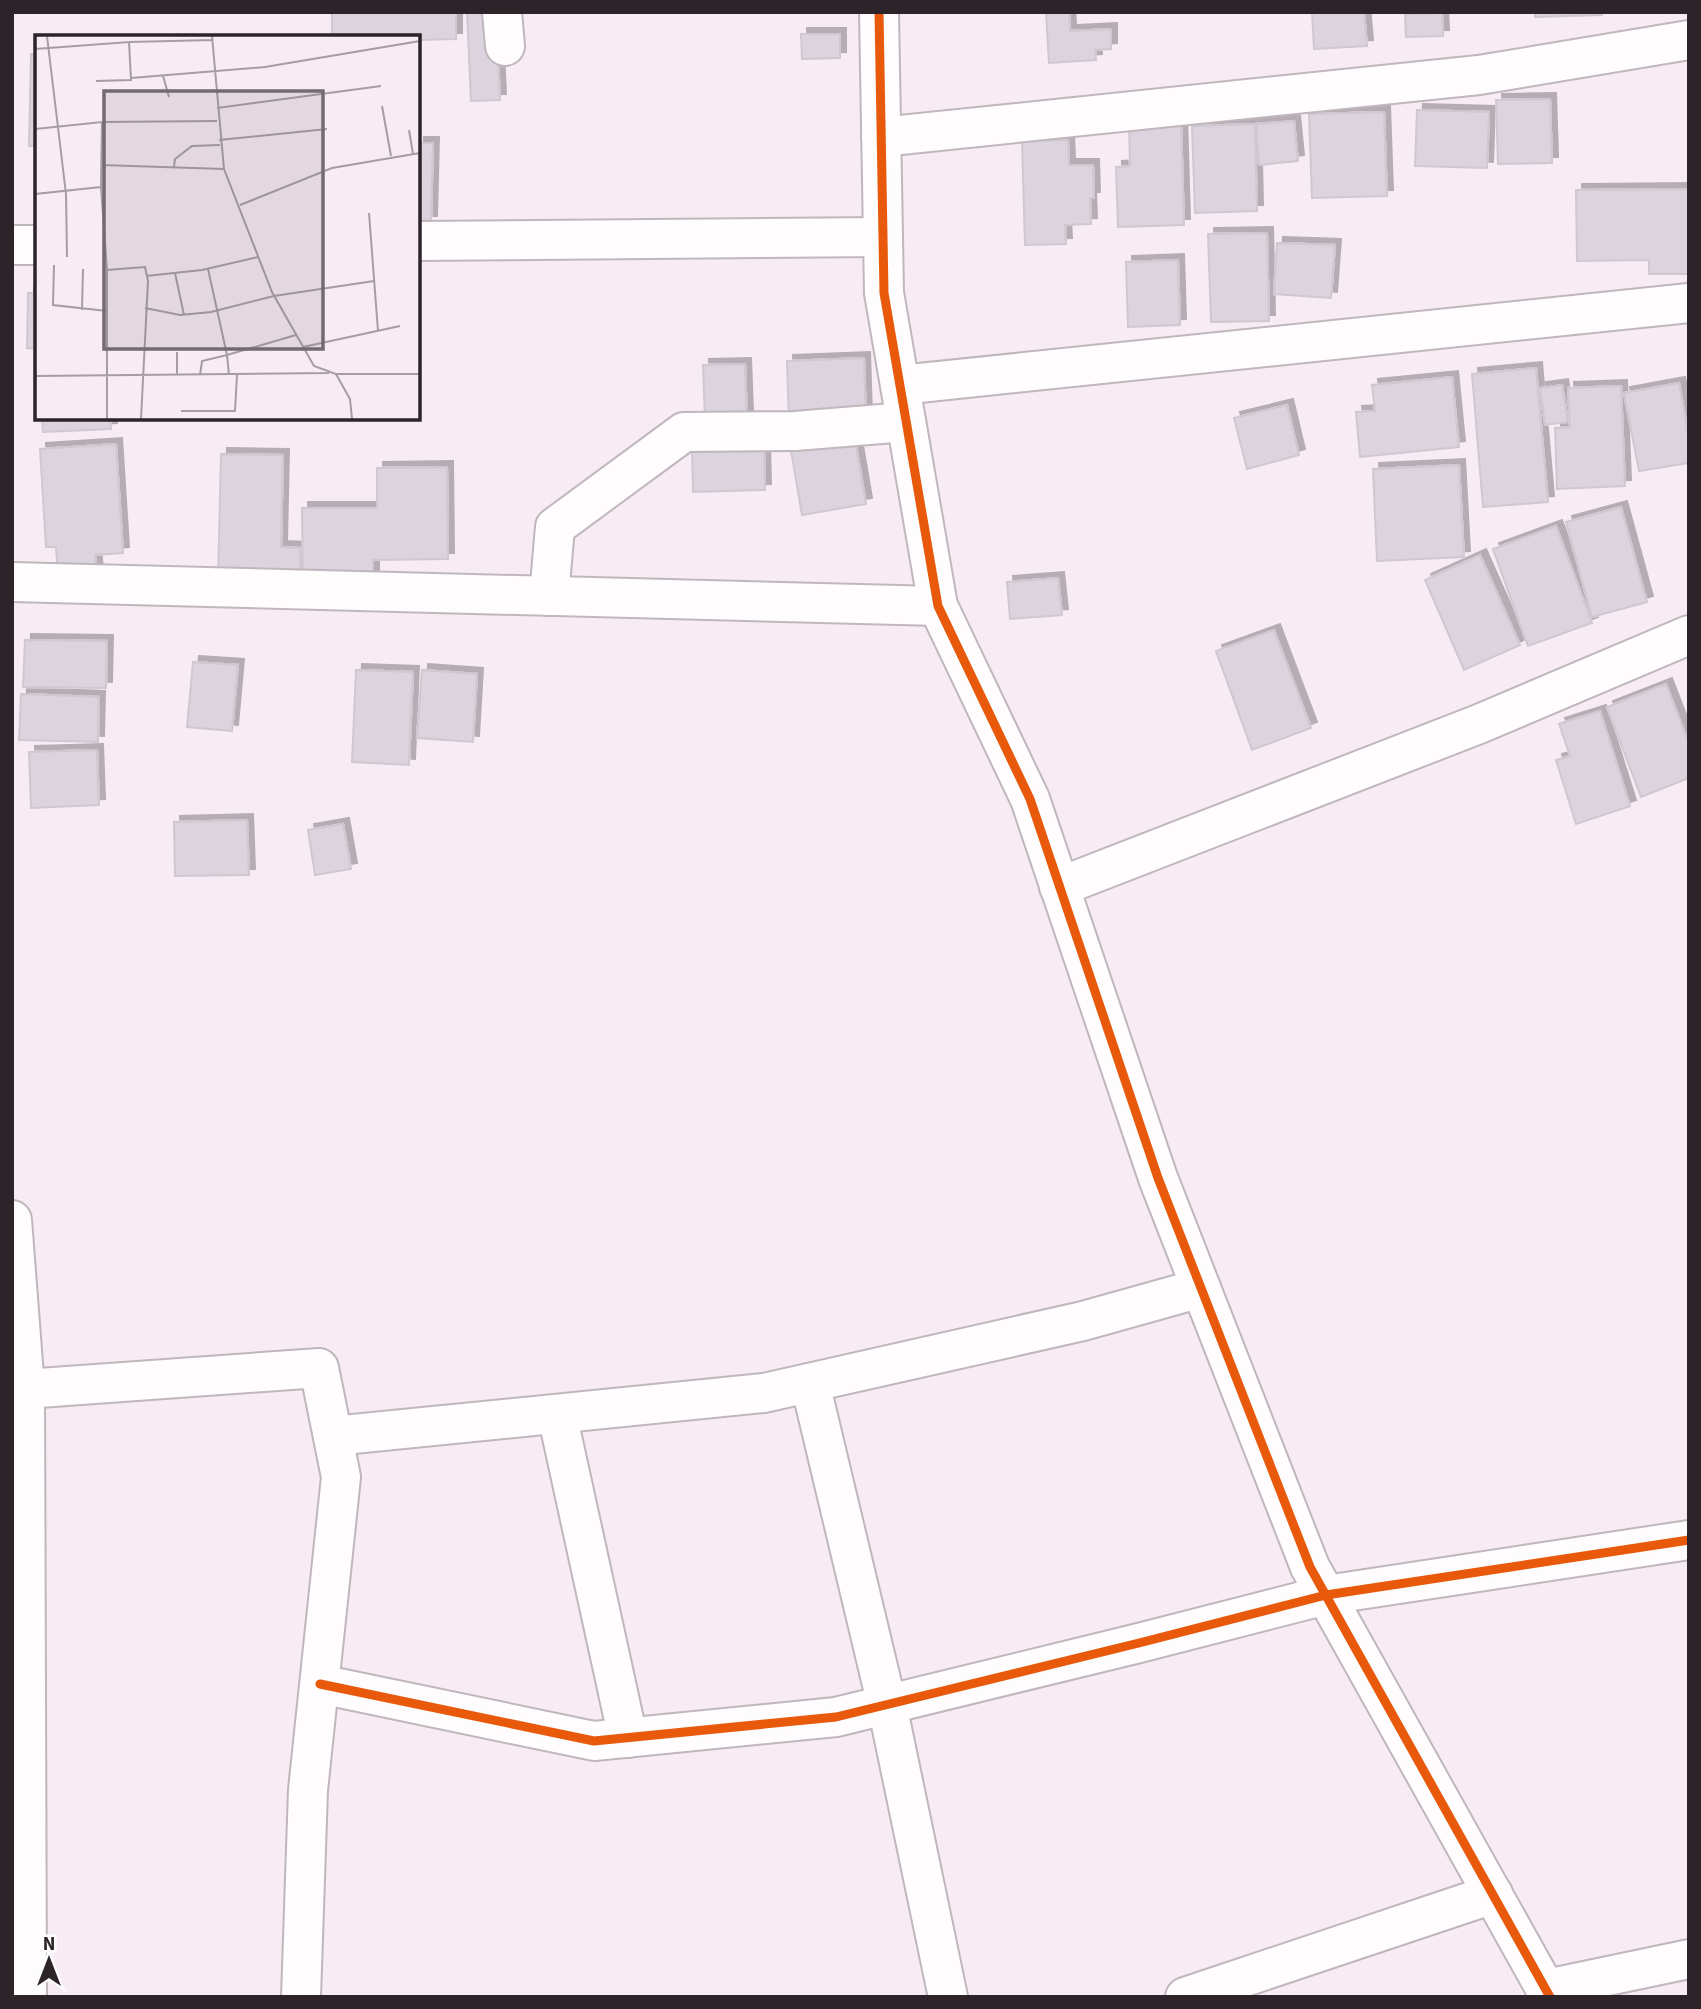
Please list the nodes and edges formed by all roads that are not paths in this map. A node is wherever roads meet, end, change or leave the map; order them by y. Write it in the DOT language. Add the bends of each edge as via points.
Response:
graph roads {
  1 [pos="879,12"];
  2 [pos="1689,40"];
  3 [pos="881,137"];
  4 [pos="883,237"];
  5 [pos="420,241"];
  6 [pos="12,245"];
  7 [pos="35,245"];
  8 [pos="1689,303"];
  9 [pos="900,385"];
  10 [pos="906,422"];
  11 [pos="12,582"];
  12 [pos="549,596"];
  13 [pos="938,606"];
  14 [pos="1689,635"];
  15 [pos="1059,887"];
  16 [pos="12,1220"];
  17 [pos="1201,1288"];
  18 [pos="810,1383"];
  19 [pos="25,1389"];
  20 [pos="558,1414"];
  21 [pos="333,1436"];
  22 [pos="1689,1540"];
  23 [pos="1326,1595"];
  24 [pos="320,1684"];
  25 [pos="887,1705"];
  26 [pos="19,1713"];
  27 [pos="628,1738"];
  28 [pos="1493,1894"];
  29 [pos="1689,1959"];
  30 [pos="1548,1993"];
  31 [pos="27,1997"];
  32 [pos="301,1997"];
  33 [pos="948,1997"];
  34 [pos="1185,1997"];
  1 -- 3 [label="street"];
  2 -- 3 [label="street" via="1479,75"];
  3 -- 4 [label="street"];
  4 -- 5 [label="street"];
  4 -- 9 [label="street" via="884,293"];
  6 -- 7 [label="street"];
  8 -- 9 [label="street"];
  9 -- 10 [label="street"];
  10 -- 12 [label="street" via="795,431 684,432 555,527"];
  10 -- 13 [label="street"];
  11 -- 12 [label="street"];
  12 -- 13 [label="street"];
  13 -- 15 [label="street" via="1030,799"];
  14 -- 15 [label="street" via="1479,724"];
  15 -- 17 [label="street" via="1158,1178"];
  16 -- 19 [label="street"];
  17 -- 18 [label="street" via="1083,1321"];
  17 -- 23 [label="street" via="1310,1567"];
  18 -- 20 [label="street" via="764,1393"];
  18 -- 25 [label="street"];
  19 -- 21 [label="street" via="318,1368"];
  19 -- 26 [label="street"];
  20 -- 21 [label="street"];
  20 -- 27 [label="street"];
  21 -- 24 [label="street" via="341,1477"];
  22 -- 23 [label="street"];
  23 -- 25 [label="street"];
  23 -- 28 [label="street"];
  24 -- 27 [label="street" via="594,1741"];
  24 -- 32 [label="street" via="308,1790"];
  25 -- 27 [label="street" via="836,1717"];
  25 -- 33 [label="street"];
  26 -- 31 [label="street"];
  28 -- 30 [label="street"];
  28 -- 34 [label="street"];
  29 -- 30 [label="street"];
}
